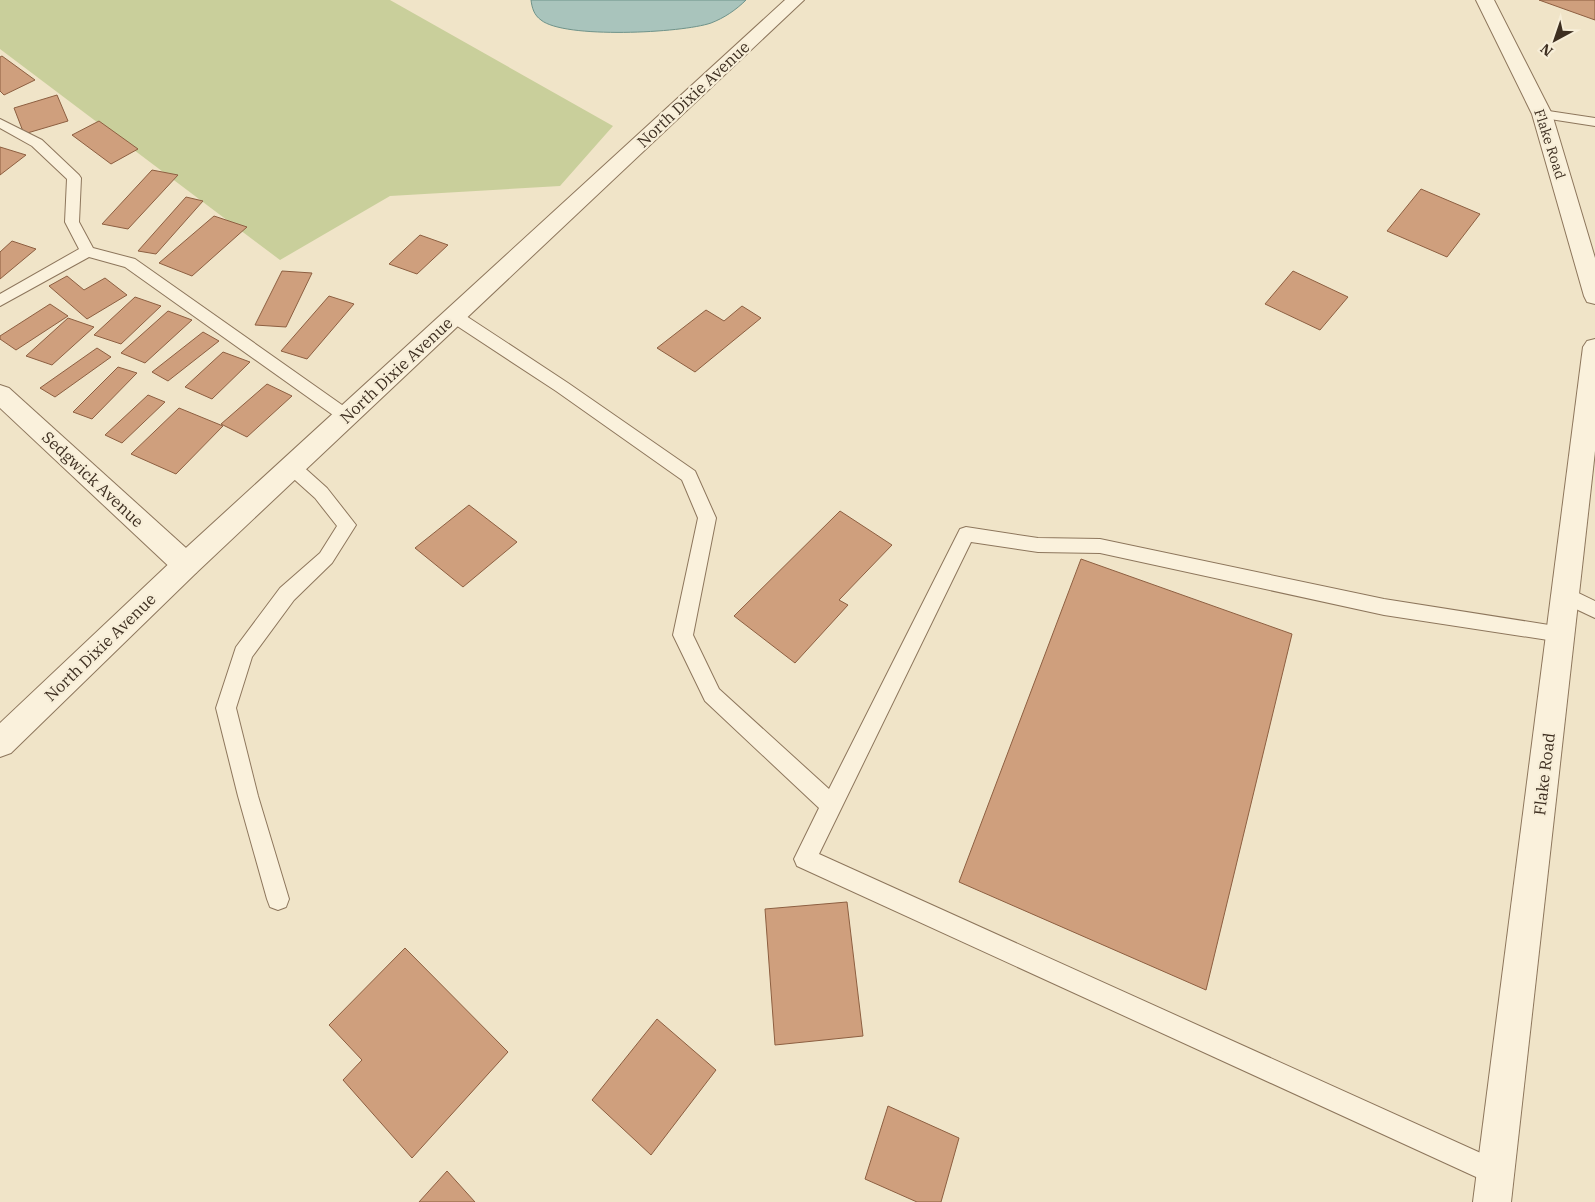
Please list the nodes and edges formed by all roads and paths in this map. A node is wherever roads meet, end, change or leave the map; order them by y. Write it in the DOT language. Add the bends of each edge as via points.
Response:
graph roads {
  1 [pos="795,0"];
  2 [pos="1486,0"];
  3 [pos="1542,114"];
  4 [pos="1595,122"];
  5 [pos="0,123"];
  6 [pos="87,251"];
  7 [pos="1595,296"];
  8 [pos="0,301"];
  9 [pos="454,316"];
  10 [pos="1595,347"];
  11 [pos="0,394"];
  12 [pos="346,416"];
  13 [pos="292,467"];
  14 [pos="186,565"];
  15 [pos="1566,595"];
  16 [pos="1595,610"];
  17 [pos="1561,634"];
  18 [pos="0,743"];
  19 [pos="832,806"];
  20 [pos="278,899"];
  21 [pos="1494,1188"];
  1 -- 9 [label="street, North Dixie Avenue"];
  2 -- 3 [label="street, Flake Road"];
  3 -- 4 [label="lane"];
  3 -- 7 [label="street, Flake Road"];
  5 -- 6 [label="lane" via="37,144 74,178 72,222"];
  6 -- 8 [label="lane"];
  6 -- 12 [label="lane" via="130,263"];
  9 -- 12 [label="street, North Dixie Avenue"];
  9 -- 19 [label="lane" via="689,476 707,518 683,635 712,695"];
  10 -- 15 [label="street, Flake Road"];
  11 -- 14 [label="street, Sedgwick Avenue"];
  12 -- 13 [label="street, North Dixie Avenue"];
  13 -- 14 [label="street, North Dixie Avenue"];
  13 -- 20 [label="lane" via="322,492 347,525 326,558 287,594 243,653 226,708"];
  14 -- 18 [label="street, North Dixie Avenue"];
  15 -- 16 [label="lane"];
  15 -- 17 [label="street, Flake Road"];
  17 -- 19 [label="lane" via="1384,607 1100,546 1038,545 966,534"];
  17 -- 21 [label="street, Flake Road"];
  19 -- 21 [label="lane" via="805,858"];
}
